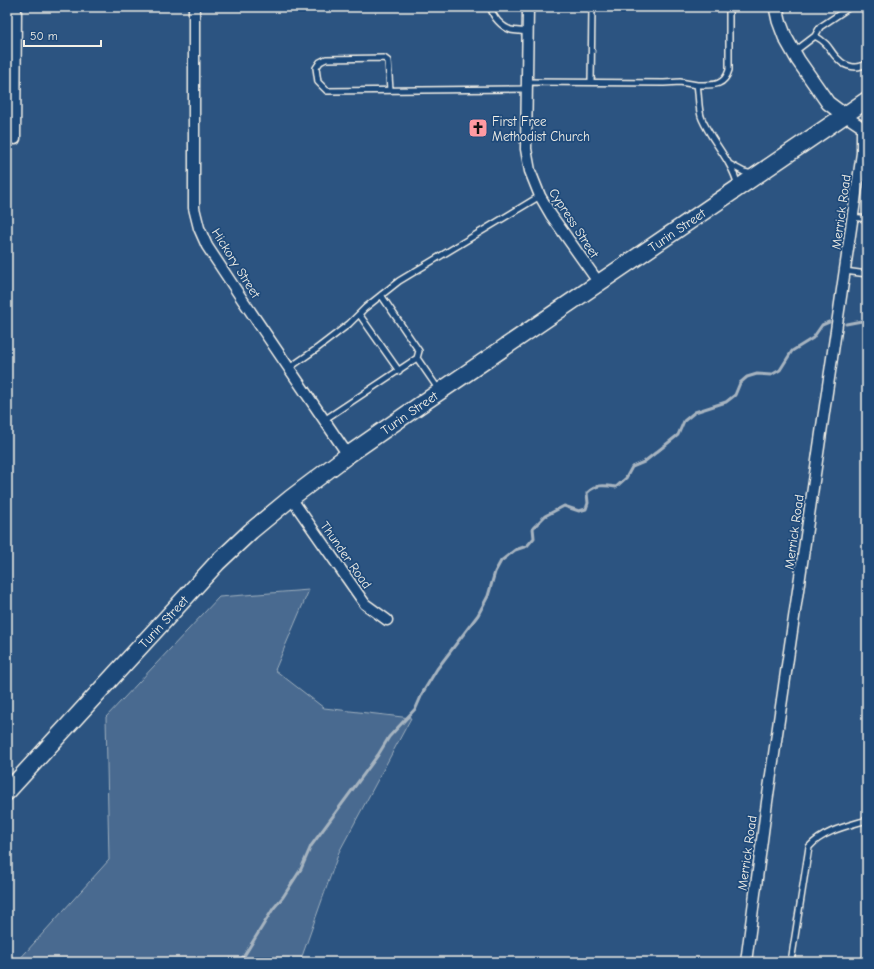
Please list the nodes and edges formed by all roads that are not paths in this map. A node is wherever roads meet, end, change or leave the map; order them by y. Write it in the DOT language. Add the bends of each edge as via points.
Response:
graph roads {
  1 [pos="16,7"];
  2 [pos="194,7"];
  3 [pos="491,7"];
  4 [pos="528,7"];
  5 [pos="592,7"];
  6 [pos="729,7"];
  7 [pos="776,7"];
  8 [pos="850,7"];
  9 [pos="528,32"];
  10 [pos="816,36"];
  11 [pos="794,52"];
  12 [pos="11,53"];
  13 [pos="867,63"];
  14 [pos="591,82"];
  15 [pos="527,85"];
  16 [pos="697,85"];
  17 [pos="390,90"];
  18 [pos="867,100"];
  19 [pos="844,116"];
  20 [pos="864,138"];
  21 [pos="15,139"];
  22 [pos="729,164"];
  23 [pos="758,174"];
  24 [pos="738,188"];
  25 [pos="540,196"];
  26 [pos="853,217"];
  27 [pos="867,220"];
  28 [pos="846,271"];
  29 [pos="867,274"];
  30 [pos="599,284"];
  31 [pos="381,295"];
  32 [pos="359,314"];
  33 [pos="418,358"];
  34 [pos="289,368"];
  35 [pos="399,371"];
  36 [pos="440,391"];
  37 [pos="324,420"];
  38 [pos="348,455"];
  39 [pos="291,498"];
  40 [pos="387,620"];
  41 [pos="7,792"];
  42 [pos="867,820"];
  43 [pos="746,962"];
  44 [pos="791,962"];
  1 -- 12 [label="street"];
  2 -- 34 [label="street, Hickory Street" via="194,208 199,228 207,246"];
  3 -- 9 [label="lane" via="491,12 497,20 510,29"];
  4 -- 9 [label="street, Cypress Street"];
  5 -- 14 [label="lane"];
  6 -- 16 [label="lane" via="727,78 712,85"];
  7 -- 11 [label="street" via="785,37"];
  8 -- 10 [label="lane" via="820,27"];
  9 -- 15 [label="street, Cypress Street"];
  10 -- 11 [label="lane"];
  10 -- 13 [label="lane" via="826,43 838,60 848,66 855,68"];
  11 -- 19 [label="street" via="828,103"];
  12 -- 21 [label="street"];
  14 -- 15 [label="lane"];
  14 -- 16 [label="lane" via="680,82"];
  15 -- 17 [label="lane"];
  15 -- 25 [label="street, Cypress Street" via="526,148 530,171"];
  16 -- 22 [label="lane" via="701,117"];
  17 -- 17 [label="lane" via="327,91 318,82 316,68 326,59 384,58 388,61"];
  18 -- 19 [label="main road, Turin Street"];
  19 -- 20 [label="street, Merrick Road" via="862,126"];
  19 -- 23 [label="main road, Turin Street"];
  20 -- 26 [label="street, Merrick Road"];
  22 -- 23 [label="lane" via="744,172"];
  22 -- 24 [label="lane"];
  23 -- 24 [label="main road, Turin Street"];
  24 -- 30 [label="main road, Turin Street"];
  25 -- 30 [label="street, Cypress Street"];
  25 -- 31 [label="lane"];
  26 -- 27 [label="lane"];
  26 -- 28 [label="street, Merrick Road"];
  28 -- 29 [label="lane"];
  28 -- 43 [label="street, Merrick Road" via="767,802"];
  30 -- 36 [label="main road, Turin Street"];
  31 -- 32 [label="lane"];
  31 -- 33 [label="lane" via="419,351"];
  32 -- 34 [label="lane" via="338,333"];
  32 -- 35 [label="lane"];
  33 -- 35 [label="lane"];
  33 -- 36 [label="lane"];
  34 -- 37 [label="street, Hickory Street"];
  35 -- 37 [label="lane"];
  36 -- 38 [label="main road, Turin Street"];
  37 -- 38 [label="street, Hickory Street"];
  38 -- 39 [label="main road, Turin Street"];
  39 -- 40 [label="street, Thunder Road" via="365,604"];
  39 -- 41 [label="main road, Turin Street" via="217,563"];
  42 -- 44 [label="lane" via="827,833 808,847"];
}
